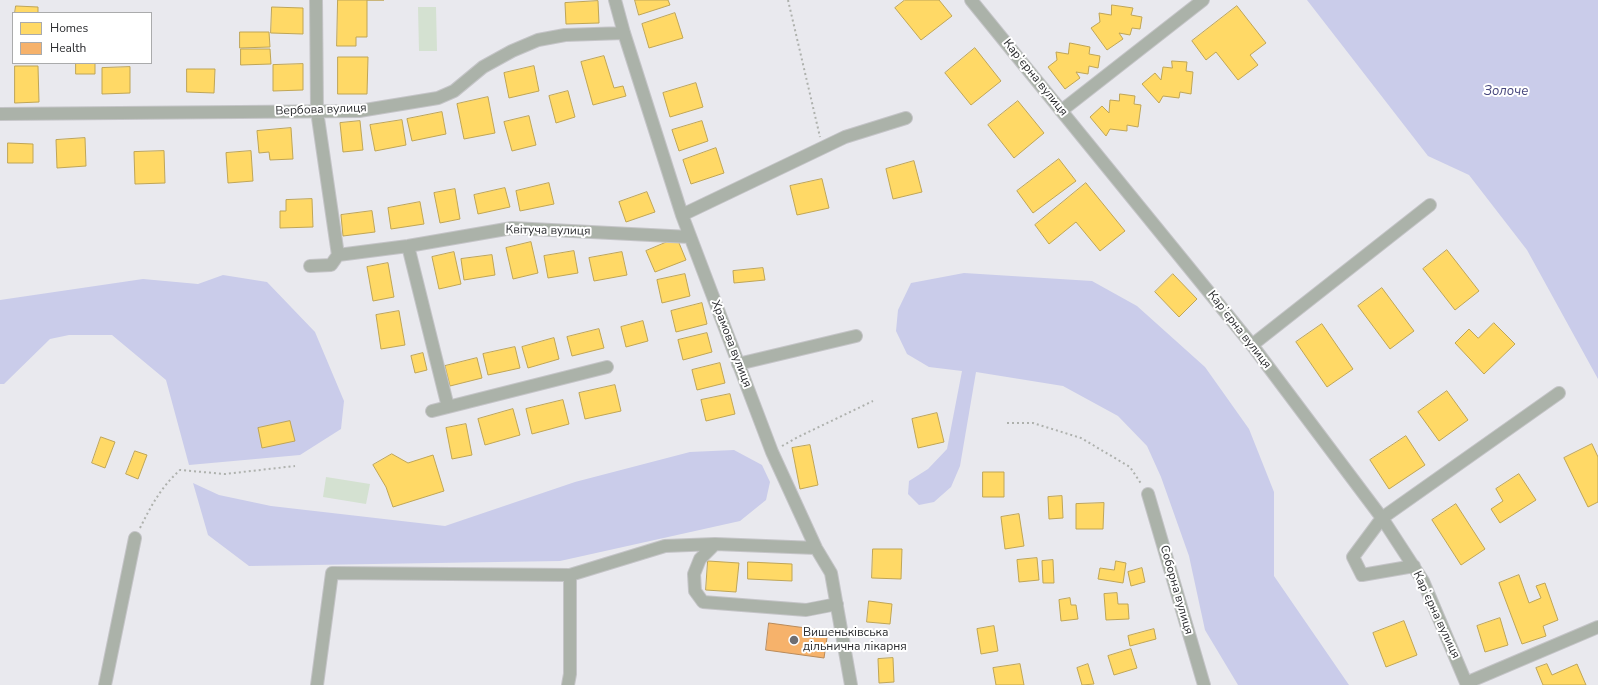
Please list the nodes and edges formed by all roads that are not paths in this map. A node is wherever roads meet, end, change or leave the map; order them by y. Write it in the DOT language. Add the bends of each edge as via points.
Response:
graph roads {
  1 [pos="316,0"];
  2 [pos="615,0"];
  3 [pos="971,0"];
  4 [pos="1203,0"];
  5 [pos="624,33"];
  6 [pos="317,111"];
  7 [pos="1061,112"];
  8 [pos="0,114"];
  9 [pos="906,118"];
  10 [pos="1430,205"];
  11 [pos="682,215"];
  12 [pos="690,236"];
  13 [pos="408,246"];
  14 [pos="338,255"];
  15 [pos="310,266"];
  16 [pos="856,336"];
  17 [pos="1252,345"];
  18 [pos="738,364"];
  19 [pos="607,367"];
  20 [pos="1559,393"];
  21 [pos="448,407"];
  22 [pos="432,411"];
  23 [pos="1148,494"];
  24 [pos="1382,518"];
  25 [pos="135,538"];
  26 [pos="715,544"];
  27 [pos="816,548"];
  28 [pos="1414,566"];
  29 [pos="570,575"];
  30 [pos="837,604"];
  31 [pos="1598,627"];
  32 [pos="1467,684"];
  33 [pos="104,685"];
  34 [pos="318,685"];
  35 [pos="568,685"];
  36 [pos="851,685"];
  37 [pos="1204,685"];
  1 -- 6 [label="street"];
  2 -- 5 [label="street, Храмова вулиця"];
  3 -- 7 [label="street, Карʼєрна вулиця"];
  4 -- 7 [label="street"];
  5 -- 6 [label="street, Вербова вулиця" via="565,35 538,40 483,67 454,91 438,98 359,111"];
  5 -- 11 [label="street, Храмова вулиця"];
  6 -- 8 [label="street, Вербова вулиця"];
  6 -- 14 [label="street"];
  7 -- 17 [label="street, Карʼєрна вулиця"];
  9 -- 11 [label="street" via="845,137"];
  10 -- 17 [label="street"];
  11 -- 12 [label="street, Храмова вулиця"];
  12 -- 13 [label="street, Квітуча вулиця" via="512,228"];
  12 -- 18 [label="street, Храмова вулиця"];
  13 -- 14 [label="street, Квітуча вулиця"];
  13 -- 21 [label="street"];
  14 -- 15 [label="street" via="331,265"];
  16 -- 18 [label="street"];
  17 -- 24 [label="street, Карʼєрна вулиця"];
  18 -- 27 [label="street, Храмова вулиця" via="772,452"];
  19 -- 21 [label="street"];
  20 -- 24 [label="street"];
  21 -- 22 [label="street"];
  23 -- 37 [label="street, Соборна вулиця"];
  24 -- 28 [label="street, Карʼєрна вулиця"];
  24 -- 28 [label="street" via="1353,557 1362,575"];
  25 -- 33 [label="street"];
  26 -- 27 [label="street"];
  26 -- 29 [label="street" via="665,546"];
  26 -- 30 [label="street" via="700,559 694,574 695,591 703,602 806,610"];
  27 -- 30 [label="street, Храмова вулиця" via="831,573"];
  28 -- 32 [label="street, Карʼєрна вулиця" via="1423,581"];
  29 -- 34 [label="street" via="332,573"];
  29 -- 35 [label="street"];
  30 -- 36 [label="street, Храмова вулиця"];
  31 -- 32 [label="street"];
}
